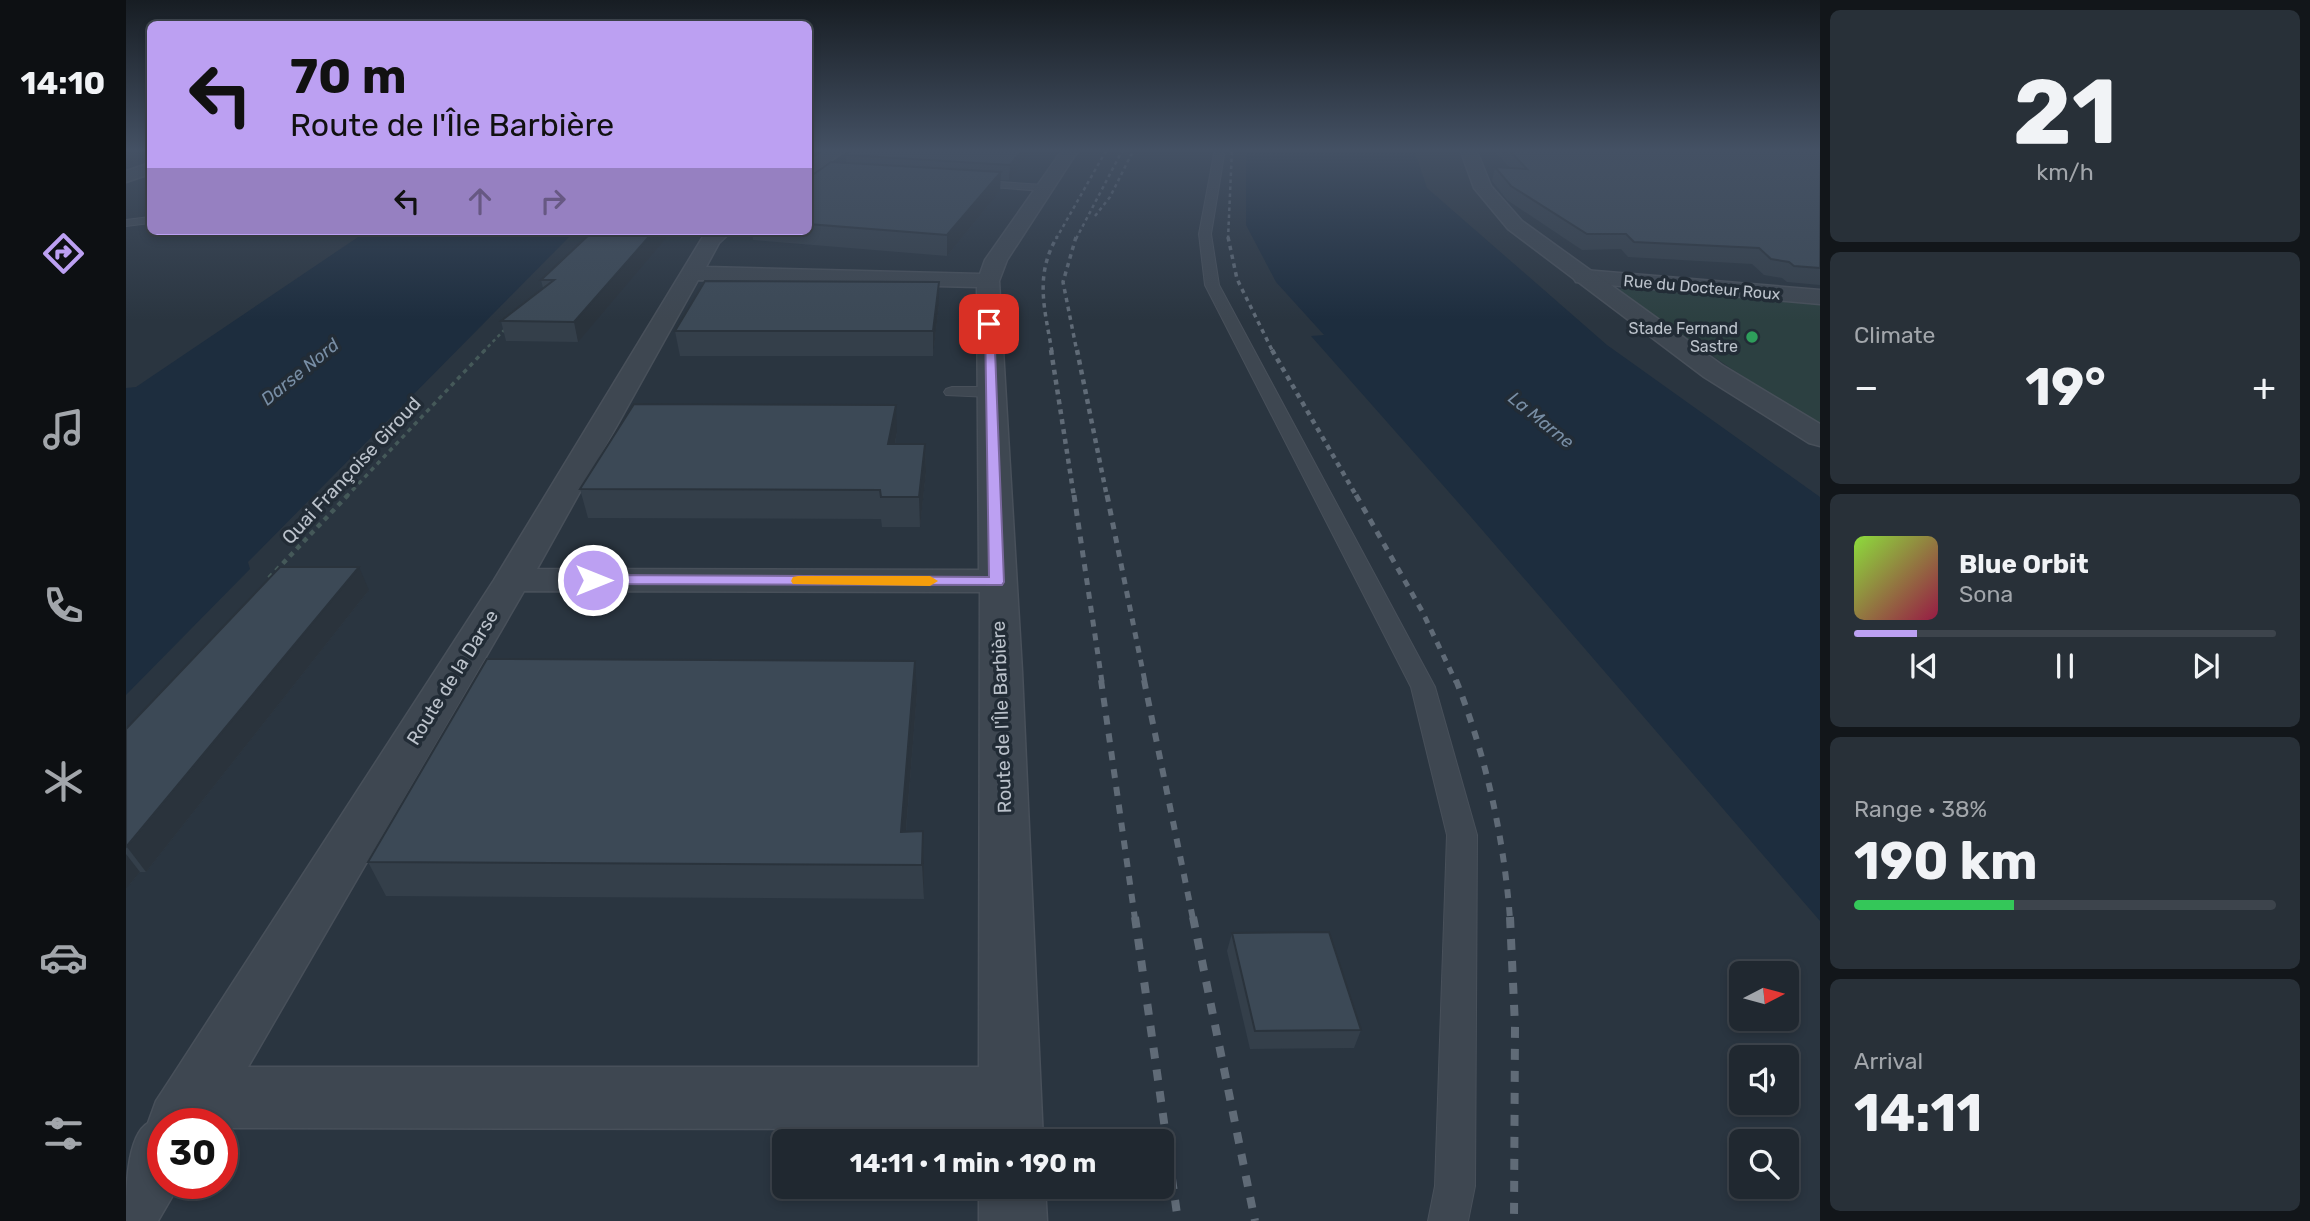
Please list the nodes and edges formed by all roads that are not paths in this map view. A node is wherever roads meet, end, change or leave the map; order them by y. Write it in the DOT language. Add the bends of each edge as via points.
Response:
graph roads {
  1 [pos="1032,206"];
  2 [pos="1210,206"];
  3 [pos="1497,206"];
  4 [pos="147,220"];
  5 [pos="126,223"];
  6 [pos="716,235"];
  7 [pos="691,273"];
  8 [pos="1584,277"];
  9 [pos="988,281"];
  10 [pos="1820,296"];
  11 [pos="991,392"];
  12 [pos="952,393"];
  13 [pos="1820,437"];
  14 [pos="512,580"];
  15 [pos="996,582"];
  16 [pos="188,1108"];
  17 [pos="1010,1120"];
  18 [pos="238,1123"];
  19 [pos="147,1175"];
  20 [pos="1012,1199"];
  21 [pos="126,1209"];
  22 [pos="1013,1221"];
  23 [pos="1448,1221"];
  1 -- 9 [label="street, Route de l'Île Barbière" via="996,260"];
  2 -- 23 [label="lane" via="1205,234 1212,285 1423,687 1462,835 1455,1186"];
  3 -- 8 [label="street"];
  4 -- 5 [label="lane"];
  6 -- 7 [label="street, Route de la Darse"];
  7 -- 9 [label="street"];
  7 -- 14 [label="street, Route de la Darse"];
  8 -- 10 [label="street, Rue du Docteur Roux"];
  8 -- 13 [label="street" via="1713,371"];
  9 -- 11 [label="street, Route de l'Île Barbière"];
  11 -- 12 [label="lane"];
  11 -- 15 [label="street, Route de l'Île Barbière"];
  14 -- 15 [label="street"];
  14 -- 16 [label="street, Route de la Darse"];
  15 -- 17 [label="street, Route de l'Île Barbière"];
  17 -- 18 [label="street"];
  19 -- 21 [label="street, Route de la Darse"];
  20 -- 22 [label="street"];
}
